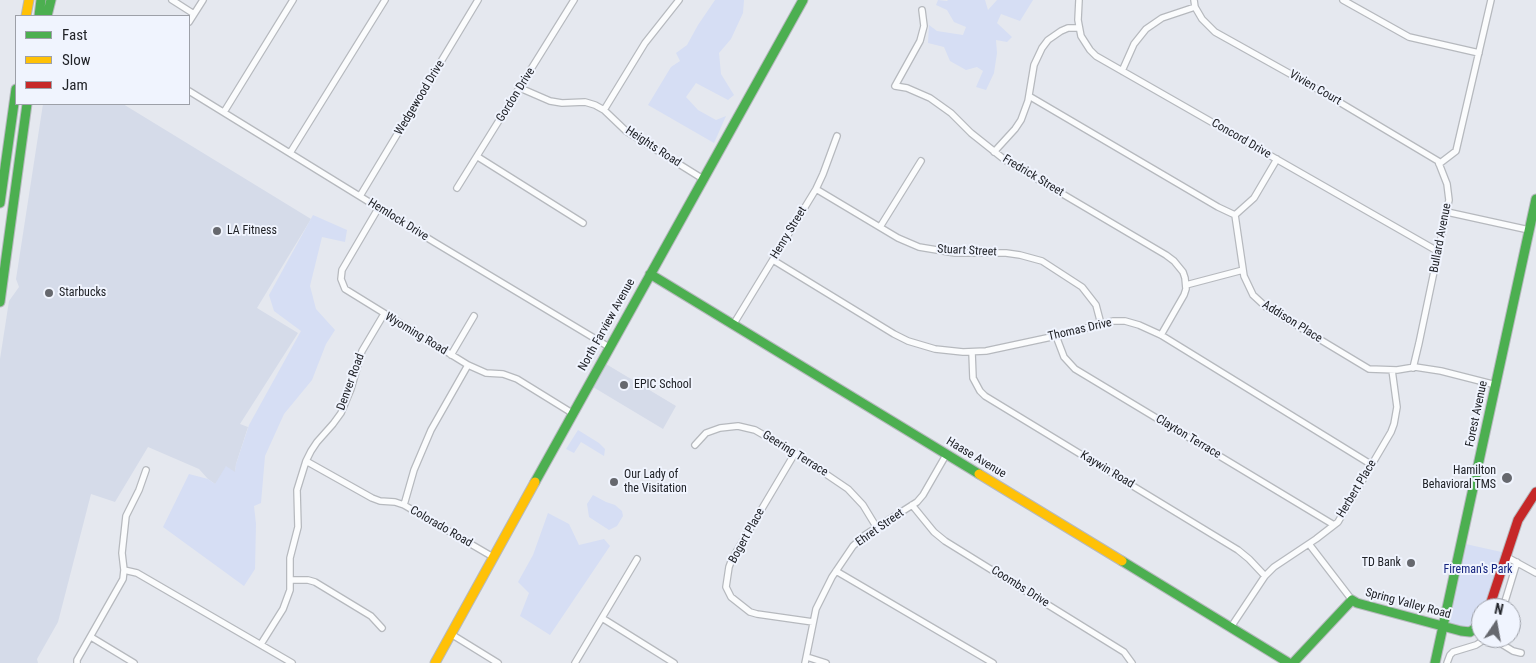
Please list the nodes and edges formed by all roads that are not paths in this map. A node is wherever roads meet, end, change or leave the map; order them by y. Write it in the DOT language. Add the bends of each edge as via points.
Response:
graph roads {
  1 [pos="28,0"];
  2 [pos="41,0"];
  3 [pos="51,0"];
  4 [pos="172,0"];
  5 [pos="203,0"];
  6 [pos="292,0"];
  7 [pos="386,0"];
  8 [pos="478,0"];
  9 [pos="574,0"];
  10 [pos="679,0"];
  11 [pos="803,0"];
  12 [pos="1079,0"];
  13 [pos="1194,0"];
  14 [pos="1343,0"];
  15 [pos="1491,0"];
  16 [pos="1195,7"];
  17 [pos="922,10"];
  18 [pos="194,14"];
  19 [pos="26,15"];
  20 [pos="39,15"];
  21 [pos="47,15"];
  22 [pos="190,20"];
  23 [pos="1079,28"];
  24 [pos="1479,53"];
  25 [pos="1122,70"];
  26 [pos="520,88"];
  27 [pos="190,92"];
  28 [pos="15,96"];
  29 [pos="1029,96"];
  30 [pos="27,105"];
  31 [pos="604,110"];
  32 [pos="224,112"];
  33 [pos="837,136"];
  34 [pos="994,152"];
  35 [pos="290,153"];
  36 [pos="478,157"];
  37 [pos="1277,159"];
  38 [pos="921,161"];
  39 [pos="1439,164"];
  40 [pos="703,179"];
  41 [pos="457,188"];
  42 [pos="816,189"];
  43 [pos="360,196"];
  44 [pos="1536,198"];
  45 [pos="0,203"];
  46 [pos="379,207"];
  47 [pos="1447,212"];
  48 [pos="1235,215"];
  49 [pos="583,223"];
  50 [pos="880,228"];
  51 [pos="1529,230"];
  52 [pos="1439,252"];
  53 [pos="773,260"];
  54 [pos="1243,270"];
  55 [pos="650,274"];
  56 [pos="1186,285"];
  57 [pos="0,302"];
  58 [pos="384,314"];
  59 [pos="474,316"];
  60 [pos="733,324"];
  61 [pos="1101,324"];
  62 [pos="1056,336"];
  63 [pos="1160,336"];
  64 [pos="609,346"];
  65 [pos="972,352"];
  66 [pos="451,355"];
  67 [pos="468,365"];
  68 [pos="1413,368"];
  69 [pos="1392,370"];
  70 [pos="1496,385"];
  71 [pos="572,413"];
  72 [pos="695,445"];
  73 [pos="795,453"];
  74 [pos="946,455"];
  75 [pos="306,461"];
  76 [pos="1372,465"];
  77 [pos="146,470"];
  78 [pos="1536,492"];
  79 [pos="404,505"];
  80 [pos="912,506"];
  81 [pos="1334,525"];
  82 [pos="877,528"];
  83 [pos="1309,544"];
  84 [pos="1505,556"];
  85 [pos="493,558"];
  86 [pos="637,559"];
  87 [pos="1517,562"];
  88 [pos="124,570"];
  89 [pos="836,571"];
  90 [pos="1536,572"];
  91 [pos="1265,576"];
  92 [pos="291,580"];
  93 [pos="1492,598"];
  94 [pos="1506,598"];
  95 [pos="1352,600"];
  96 [pos="602,618"];
  97 [pos="813,622"];
  98 [pos="1442,627"];
  99 [pos="382,628"];
  100 [pos="1231,628"];
  101 [pos="1471,631"];
  102 [pos="451,634"];
  103 [pos="91,637"];
  104 [pos="261,644"];
  105 [pos="1471,647"];
  106 [pos="1507,648"];
  107 [pos="1522,653"];
  108 [pos="806,660"];
  109 [pos="77,663"];
  110 [pos="134,663"];
  111 [pos="292,663"];
  112 [pos="435,663"];
  113 [pos="498,663"];
  114 [pos="574,663"];
  115 [pos="674,663"];
  116 [pos="826,663"];
  117 [pos="993,663"];
  118 [pos="1132,663"];
  119 [pos="1289,663"];
  120 [pos="1293,663"];
  121 [pos="1435,663"];
  122 [pos="1447,663"];
  1 -- 19 [label="main road"];
  2 -- 20 [label="main road"];
  3 -- 21 [label="main road"];
  4 -- 18 [label="street"];
  5 -- 18 [label="street"];
  6 -- 32 [label="street"];
  7 -- 35 [label="street"];
  8 -- 43 [label="street, Wedgewood Drive"];
  9 -- 26 [label="street, Gordon Drive"];
  10 -- 31 [label="street" via="645,42"];
  11 -- 40 [label="main road, North Farview Avenue"];
  12 -- 23 [label="street, Concord Drive"];
  13 -- 16 [label="street"];
  14 -- 24 [label="street" via="1409,37"];
  15 -- 24 [label="street"];
  16 -- 25 [label="street" via="1162,18 1146,29 1134,44"];
  16 -- 39 [label="street, Vivien Court" via="1215,32 1319,90"];
  17 -- 34 [label="street, Fredrick Street" via="924,26 920,41 895,86 920,93 942,106"];
  18 -- 22 [label="street"];
  23 -- 25 [label="street, Concord Drive" via="1096,56"];
  23 -- 29 [label="street" via="1061,31 1042,48 1034,65"];
  24 -- 39 [label="street" via="1456,151"];
  25 -- 37 [label="street, Concord Drive"];
  26 -- 31 [label="street, Heights Road" via="550,101 585,102"];
  26 -- 36 [label="street, Gordon Drive"];
  27 -- 32 [label="street, Hemlock Drive"];
  28 -- 45 [label="main road"];
  29 -- 34 [label="street" via="1021,120"];
  29 -- 48 [label="street"];
  30 -- 57 [label="main road"];
  31 -- 40 [label="street, Heights Road" via="626,131"];
  32 -- 35 [label="street, Hemlock Drive"];
  33 -- 42 [label="street, Henry Street"];
  34 -- 56 [label="street, Fredrick Street" via="1166,255 1183,272"];
  35 -- 43 [label="street, Hemlock Drive"];
  36 -- 41 [label="street, Gordon Drive"];
  36 -- 49 [label="street"];
  37 -- 48 [label="street" via="1254,198"];
  37 -- 52 [label="street, Concord Drive"];
  38 -- 50 [label="street"];
  39 -- 47 [label="street, Bullard Avenue" via="1449,192"];
  40 -- 55 [label="main road, North Farview Avenue"];
  42 -- 50 [label="street, Stuart Street"];
  42 -- 53 [label="street, Henry Street"];
  43 -- 46 [label="street, Hemlock Drive"];
  44 -- 51 [label="main road, Forest Avenue"];
  46 -- 58 [label="street, Wyoming Road" via="342,270 341,280 349,293"];
  46 -- 64 [label="street, Hemlock Drive"];
  47 -- 51 [label="street"];
  47 -- 52 [label="street, Bullard Avenue"];
  48 -- 54 [label="street, Addison Place"];
  50 -- 61 [label="street, Stuart Street" via="932,250 1006,253 1042,261 1082,287 1096,306"];
  51 -- 70 [label="main road, Forest Avenue"];
  52 -- 68 [label="street, Bullard Avenue"];
  53 -- 60 [label="street, Henry Street"];
  53 -- 65 [label="street, Thomas Drive" via="908,341 935,349"];
  54 -- 56 [label="street"];
  54 -- 69 [label="street, Addison Place" via="1248,286 1266,308 1369,369"];
  55 -- 60 [label="main road, Haase Avenue"];
  55 -- 64 [label="main road, North Farview Avenue"];
  56 -- 63 [label="street" via="1184,295"];
  58 -- 66 [label="street, Wyoming Road"];
  58 -- 75 [label="street, Denver Road" via="362,351 341,413"];
  59 -- 66 [label="street"];
  60 -- 74 [label="main road, Haase Avenue"];
  61 -- 62 [label="street, Thomas Drive"];
  61 -- 63 [label="street, Thomas Drive" via="1125,321"];
  62 -- 65 [label="street, Thomas Drive"];
  62 -- 81 [label="street, Clayton Terrace" via="1064,357 1075,369"];
  63 -- 76 [label="street, Thomas Drive"];
  64 -- 71 [label="main road, North Farview Avenue"];
  65 -- 91 [label="street, Kaywin Road" via="973,378 985,396 1238,550"];
  66 -- 67 [label="street, Wyoming Road"];
  67 -- 71 [label="street, Wyoming Road" via="486,374 503,374 517,379"];
  67 -- 79 [label="street" via="430,430"];
  68 -- 69 [label="street, Addison Place"];
  68 -- 70 [label="street, Addison Place"];
  69 -- 76 [label="street, Herbert Place" via="1397,407 1394,424"];
  70 -- 98 [label="main road, Forest Avenue"];
  71 -- 85 [label="main road, North Farview Avenue"];
  72 -- 73 [label="street, Geering Terrace" via="712,431 738,426 756,430"];
  73 -- 82 [label="street, Geering Terrace" via="848,489"];
  73 -- 97 [label="street, Bogert Place" via="732,559 726,587 731,597 750,612"];
  74 -- 80 [label="street, Ehret Street" via="923,495"];
  74 -- 100 [label="main road, Haase Avenue"];
  75 -- 79 [label="street, Colorado Road" via="372,498"];
  75 -- 92 [label="street, Denver Road" via="297,490 298,527 290,558"];
  76 -- 81 [label="street, Herbert Place"];
  77 -- 88 [label="street" via="126,516 122,553"];
  78 -- 84 [label="main road" via="1523,510"];
  79 -- 85 [label="street, Colorado Road"];
  80 -- 82 [label="street, Ehret Street"];
  80 -- 118 [label="street, Coombs Drive" via="945,541 1124,652"];
  81 -- 83 [label="street, Herbert Place"];
  82 -- 89 [label="street, Ehret Street" via="853,546"];
  83 -- 91 [label="street, Herbert Place"];
  83 -- 95 [label="street"];
  84 -- 87 [label="street"];
  84 -- 93 [label="main road"];
  85 -- 102 [label="main road, North Farview Avenue"];
  86 -- 96 [label="street"];
  87 -- 90 [label="street"];
  87 -- 94 [label="street"];
  88 -- 103 [label="street" via="123,579"];
  88 -- 104 [label="street" via="137,573"];
  89 -- 97 [label="street, Ehret Street" via="820,599"];
  89 -- 117 [label="street"];
  91 -- 100 [label="street, Herbert Place"];
  92 -- 99 [label="street" via="315,582 371,616"];
  92 -- 104 [label="street, Denver Road" via="283,609"];
  95 -- 98 [label="main road, Spring Valley Road"];
  95 -- 120 [label="main road, Spring Valley Road"];
  96 -- 114 [label="street"];
  96 -- 115 [label="street"];
  97 -- 108 [label="street, Ehret Street"];
  98 -- 101 [label="main road, Spring Valley Road"];
  98 -- 121 [label="main road, Forest Avenue"];
  100 -- 119 [label="main road, Haase Avenue"];
  102 -- 112 [label="main road, North Farview Avenue"];
  102 -- 113 [label="street"];
  103 -- 109 [label="street"];
  103 -- 110 [label="street"];
  104 -- 111 [label="street"];
  105 -- 122 [label="street" via="1453,652"];
  106 -- 107 [label="street"];
  108 -- 116 [label="street"];
}
